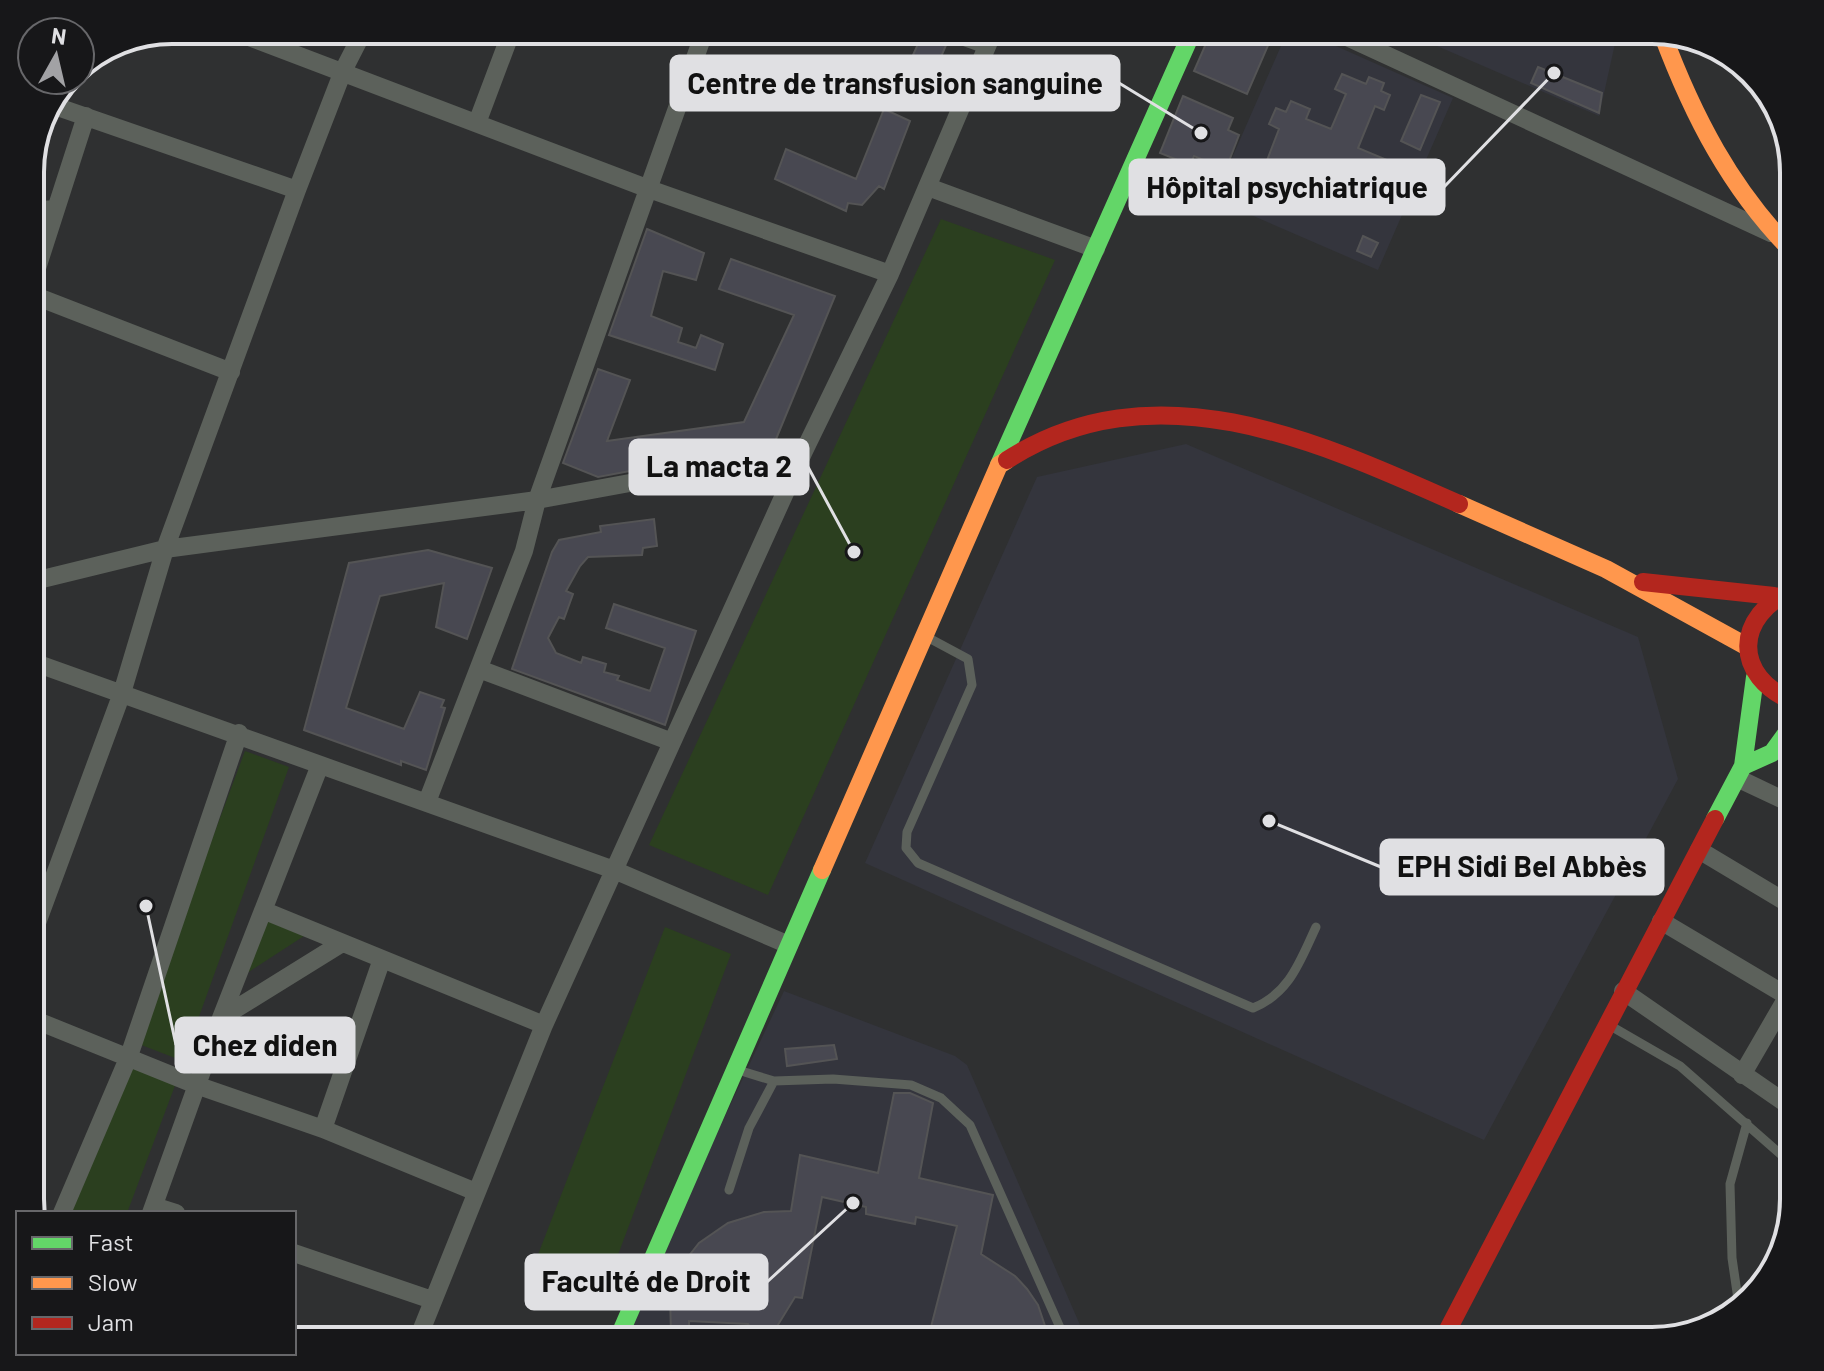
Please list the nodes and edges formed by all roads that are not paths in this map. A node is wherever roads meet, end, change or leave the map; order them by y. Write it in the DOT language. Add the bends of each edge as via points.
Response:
graph roads {
  1 [pos="269,44"];
  2 [pos="357,44"];
  3 [pos="507,44"];
  4 [pos="700,44"];
  5 [pos="988,44"];
  6 [pos="1187,44"];
  7 [pos="1362,44"];
  8 [pos="1667,45"];
  9 [pos="343,71"];
  10 [pos="62,108"];
  11 [pos="86,116"];
  12 [pos="477,123"];
  13 [pos="928,187"];
  14 [pos="649,189"];
  15 [pos="297,190"];
  16 [pos="54,209"];
  17 [pos="44,210"];
  18 [pos="1773,234"];
  19 [pos="1780,240"];
  20 [pos="44,244"];
  21 [pos="1096,249"];
  22 [pos="890,274"];
  23 [pos="44,298"];
  24 [pos="231,372"];
  25 [pos="804,451"];
  26 [pos="999,465"];
  27 [pos="537,500"];
  28 [pos="165,549"];
  29 [pos="1623,578"];
  30 [pos="44,579"];
  31 [pos="1780,594"];
  32 [pos="1774,596"];
  33 [pos="924,635"];
  34 [pos="1746,646"];
  35 [pos="44,666"];
  36 [pos="479,669"];
  37 [pos="1755,677"];
  38 [pos="122,693"];
  39 [pos="1780,698"];
  40 [pos="239,733"];
  41 [pos="672,742"];
  42 [pos="1780,742"];
  43 [pos="320,765"];
  44 [pos="1740,772"];
  45 [pos="1780,796"];
  46 [pos="427,802"];
  47 [pos="1699,850"];
  48 [pos="614,870"];
  49 [pos="1780,899"];
  50 [pos="44,904"];
  51 [pos="265,911"];
  52 [pos="1661,921"];
  53 [pos="1316,927"];
  54 [pos="342,943"];
  55 [pos="789,945"];
  56 [pos="382,959"];
  57 [pos="1780,987"];
  58 [pos="1623,991"];
  59 [pos="1780,1013"];
  60 [pos="221,1018"];
  61 [pos="44,1023"];
  62 [pos="1606,1023"];
  63 [pos="544,1025"];
  64 [pos="129,1056"];
  65 [pos="735,1069"];
  66 [pos="1742,1075"];
  67 [pos="774,1081"];
  68 [pos="196,1085"];
  69 [pos="1780,1100"];
  70 [pos="1747,1123"];
  71 [pos="323,1129"];
  72 [pos="1780,1153"];
  73 [pos="729,1190"];
  74 [pos="476,1192"];
  75 [pos="153,1209"];
  76 [pos="63,1211"];
  77 [pos="296,1254"];
  78 [pos="1737,1293"];
  79 [pos="432,1300"];
  80 [pos="422,1327"];
  81 [pos="623,1327"];
  82 [pos="1060,1327"];
  83 [pos="1449,1327"];
  1 -- 9 [label="street"];
  2 -- 9 [label="street"];
  3 -- 12 [label="street"];
  4 -- 14 [label="street"];
  5 -- 13 [label="street"];
  6 -- 21 [label="main road"];
  7 -- 18 [label="street"];
  8 -- 18 [label="main road" via="1709,142"];
  9 -- 12 [label="street"];
  9 -- 15 [label="street"];
  10 -- 11 [label="street"];
  11 -- 15 [label="street"];
  11 -- 16 [label="street"];
  12 -- 14 [label="street"];
  13 -- 21 [label="street"];
  13 -- 22 [label="street"];
  14 -- 22 [label="street"];
  14 -- 27 [label="street"];
  15 -- 24 [label="street"];
  16 -- 17 [label="street"];
  16 -- 20 [label="street"];
  18 -- 19 [label="main road"];
  21 -- 26 [label="main road"];
  22 -- 25 [label="street"];
  23 -- 24 [label="street"];
  24 -- 28 [label="street"];
  25 -- 27 [label="street"];
  25 -- 41 [label="street"];
  26 -- 29 [label="main road" via="1044,438 1087,425 1165,416 1229,420 1329,449"];
  26 -- 33 [label="main road"];
  27 -- 28 [label="street"];
  27 -- 36 [label="street" via="524,551"];
  28 -- 30 [label="street"];
  28 -- 38 [label="street"];
  29 -- 32 [label="main road"];
  29 -- 34 [label="main road"];
  31 -- 32 [label="main road"];
  32 -- 34 [label="main road" via="1754,617"];
  33 -- 53 [label="lane" via="968,659 972,685 907,832 906,848 918,863 1253,1008 1270,1001 1291,981"];
  33 -- 55 [label="main road"];
  34 -- 37 [label="main road"];
  35 -- 38 [label="street"];
  36 -- 41 [label="street"];
  36 -- 46 [label="street"];
  37 -- 39 [label="main road"];
  37 -- 44 [label="main road"];
  38 -- 40 [label="street"];
  38 -- 50 [label="street"];
  40 -- 43 [label="street"];
  40 -- 64 [label="street"];
  41 -- 48 [label="street"];
  42 -- 44 [label="main road"];
  43 -- 46 [label="street"];
  43 -- 51 [label="street"];
  44 -- 45 [label="street"];
  44 -- 47 [label="main road"];
  46 -- 48 [label="street"];
  47 -- 49 [label="street"];
  47 -- 52 [label="main road"];
  48 -- 55 [label="street"];
  48 -- 63 [label="street"];
  51 -- 54 [label="street"];
  51 -- 60 [label="street"];
  52 -- 57 [label="street"];
  52 -- 58 [label="main road"];
  54 -- 56 [label="street"];
  54 -- 60 [label="street"];
  55 -- 65 [label="main road"];
  56 -- 63 [label="street"];
  56 -- 71 [label="street"];
  58 -- 62 [label="main road"];
  58 -- 66 [label="street"];
  59 -- 66 [label="street"];
  60 -- 68 [label="street"];
  61 -- 64 [label="street"];
  62 -- 70 [label="lane" via="1680,1066"];
  62 -- 83 [label="main road"];
  63 -- 74 [label="street"];
  64 -- 68 [label="street"];
  64 -- 76 [label="street"];
  65 -- 67 [label="lane"];
  65 -- 81 [label="main road"];
  66 -- 69 [label="street"];
  67 -- 73 [label="lane" via="749,1128"];
  67 -- 82 [label="lane" via="911,1085 941,1098 970,1125"];
  68 -- 71 [label="street"];
  68 -- 75 [label="street"];
  70 -- 72 [label="lane"];
  70 -- 78 [label="lane" via="1730,1184"];
  71 -- 74 [label="street"];
  74 -- 79 [label="street"];
  77 -- 79 [label="street"];
  79 -- 80 [label="street"];
}
